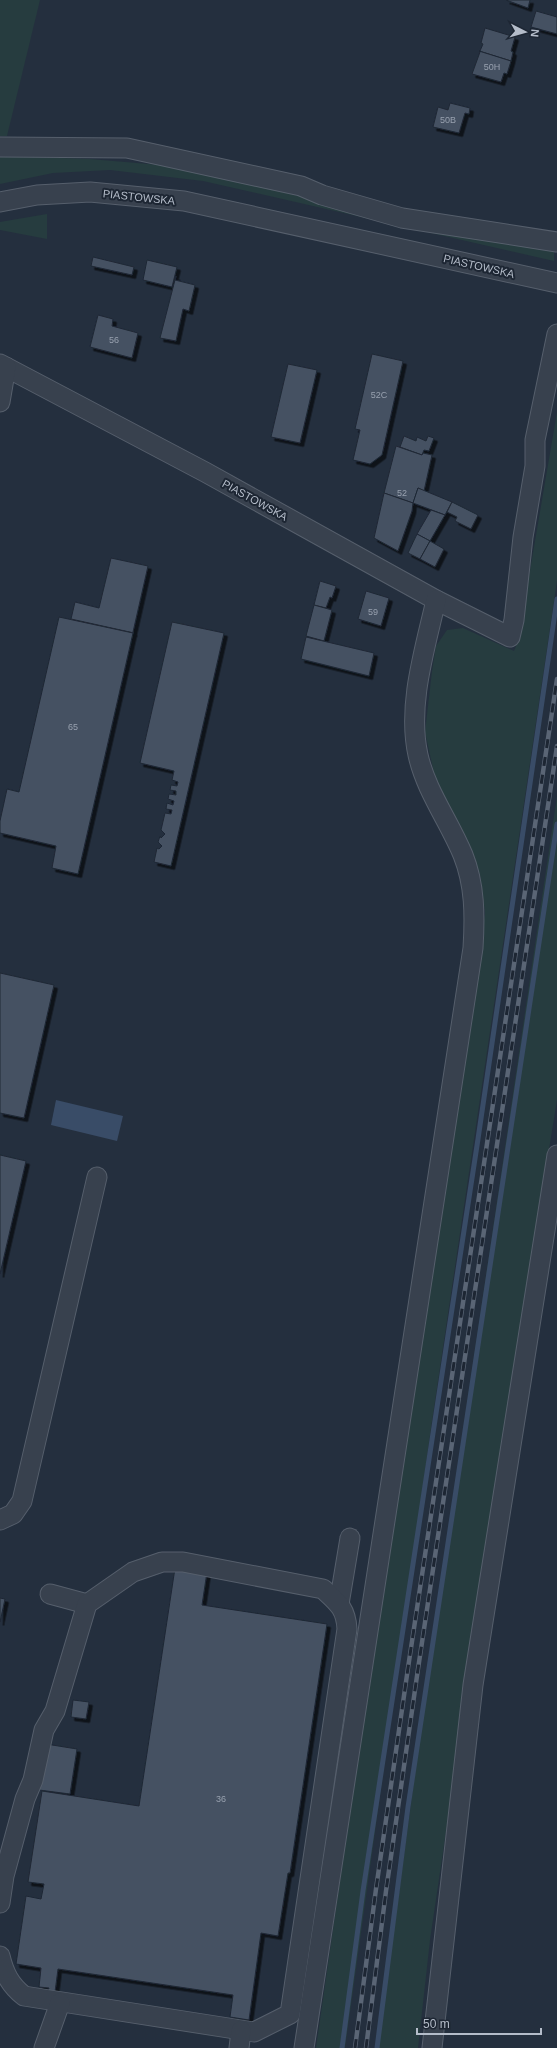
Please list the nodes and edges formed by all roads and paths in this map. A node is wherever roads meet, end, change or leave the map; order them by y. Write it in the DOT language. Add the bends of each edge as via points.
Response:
graph roads {
  1 [pos="0,147"];
  2 [pos="0,202"];
  3 [pos="557,242"];
  4 [pos="551,282"];
  5 [pos="557,334"];
  6 [pos="3,366"];
  7 [pos="0,402"];
  8 [pos="436,600"];
  9 [pos="557,1155"];
  10 [pos="97,1177"];
  11 [pos="0,1520"];
  12 [pos="350,1538"];
  13 [pos="50,1594"];
  14 [pos="87,1604"];
  15 [pos="339,1604"];
  16 [pos="0,1903"];
  17 [pos="0,1956"];
  18 [pos="60,2003"];
  19 [pos="240,2039"];
  20 [pos="44,2048"];
  21 [pos="304,2048"];
  22 [pos="432,2048"];
  1 -- 3 [label="street" via="127,148 301,186 322,196 402,218"];
  2 -- 4 [label="street, PIASTOWSKA" via="37,195 90,192 184,202"];
  5 -- 8 [label="street, PIASTOWSKA" via="535,440 536,466 523,537 510,637"];
  6 -- 7 [label="street"];
  6 -- 8 [label="street, PIASTOWSKA" via="204,472"];
  8 -- 21 [label="street" via="416,702 415,729 418,756 427,783 463,855 470,878 474,902 473,948"];
  9 -- 22 [label="street" via="473,1685"];
  10 -- 11 [label="street" via="22,1501 13,1514"];
  12 -- 15 [label="street"];
  13 -- 14 [label="street"];
  14 -- 15 [label="street" via="133,1572 162,1562 183,1562 323,1589"];
  14 -- 16 [label="street" via="55,1711 44,1730 33,1780 25,1799 8,1862"];
  15 -- 19 [label="street" via="346,1617 347,1629 290,2014"];
  17 -- 18 [label="street" via="12,1987 24,1996"];
  18 -- 19 [label="street"];
  18 -- 20 [label="street"];
}
